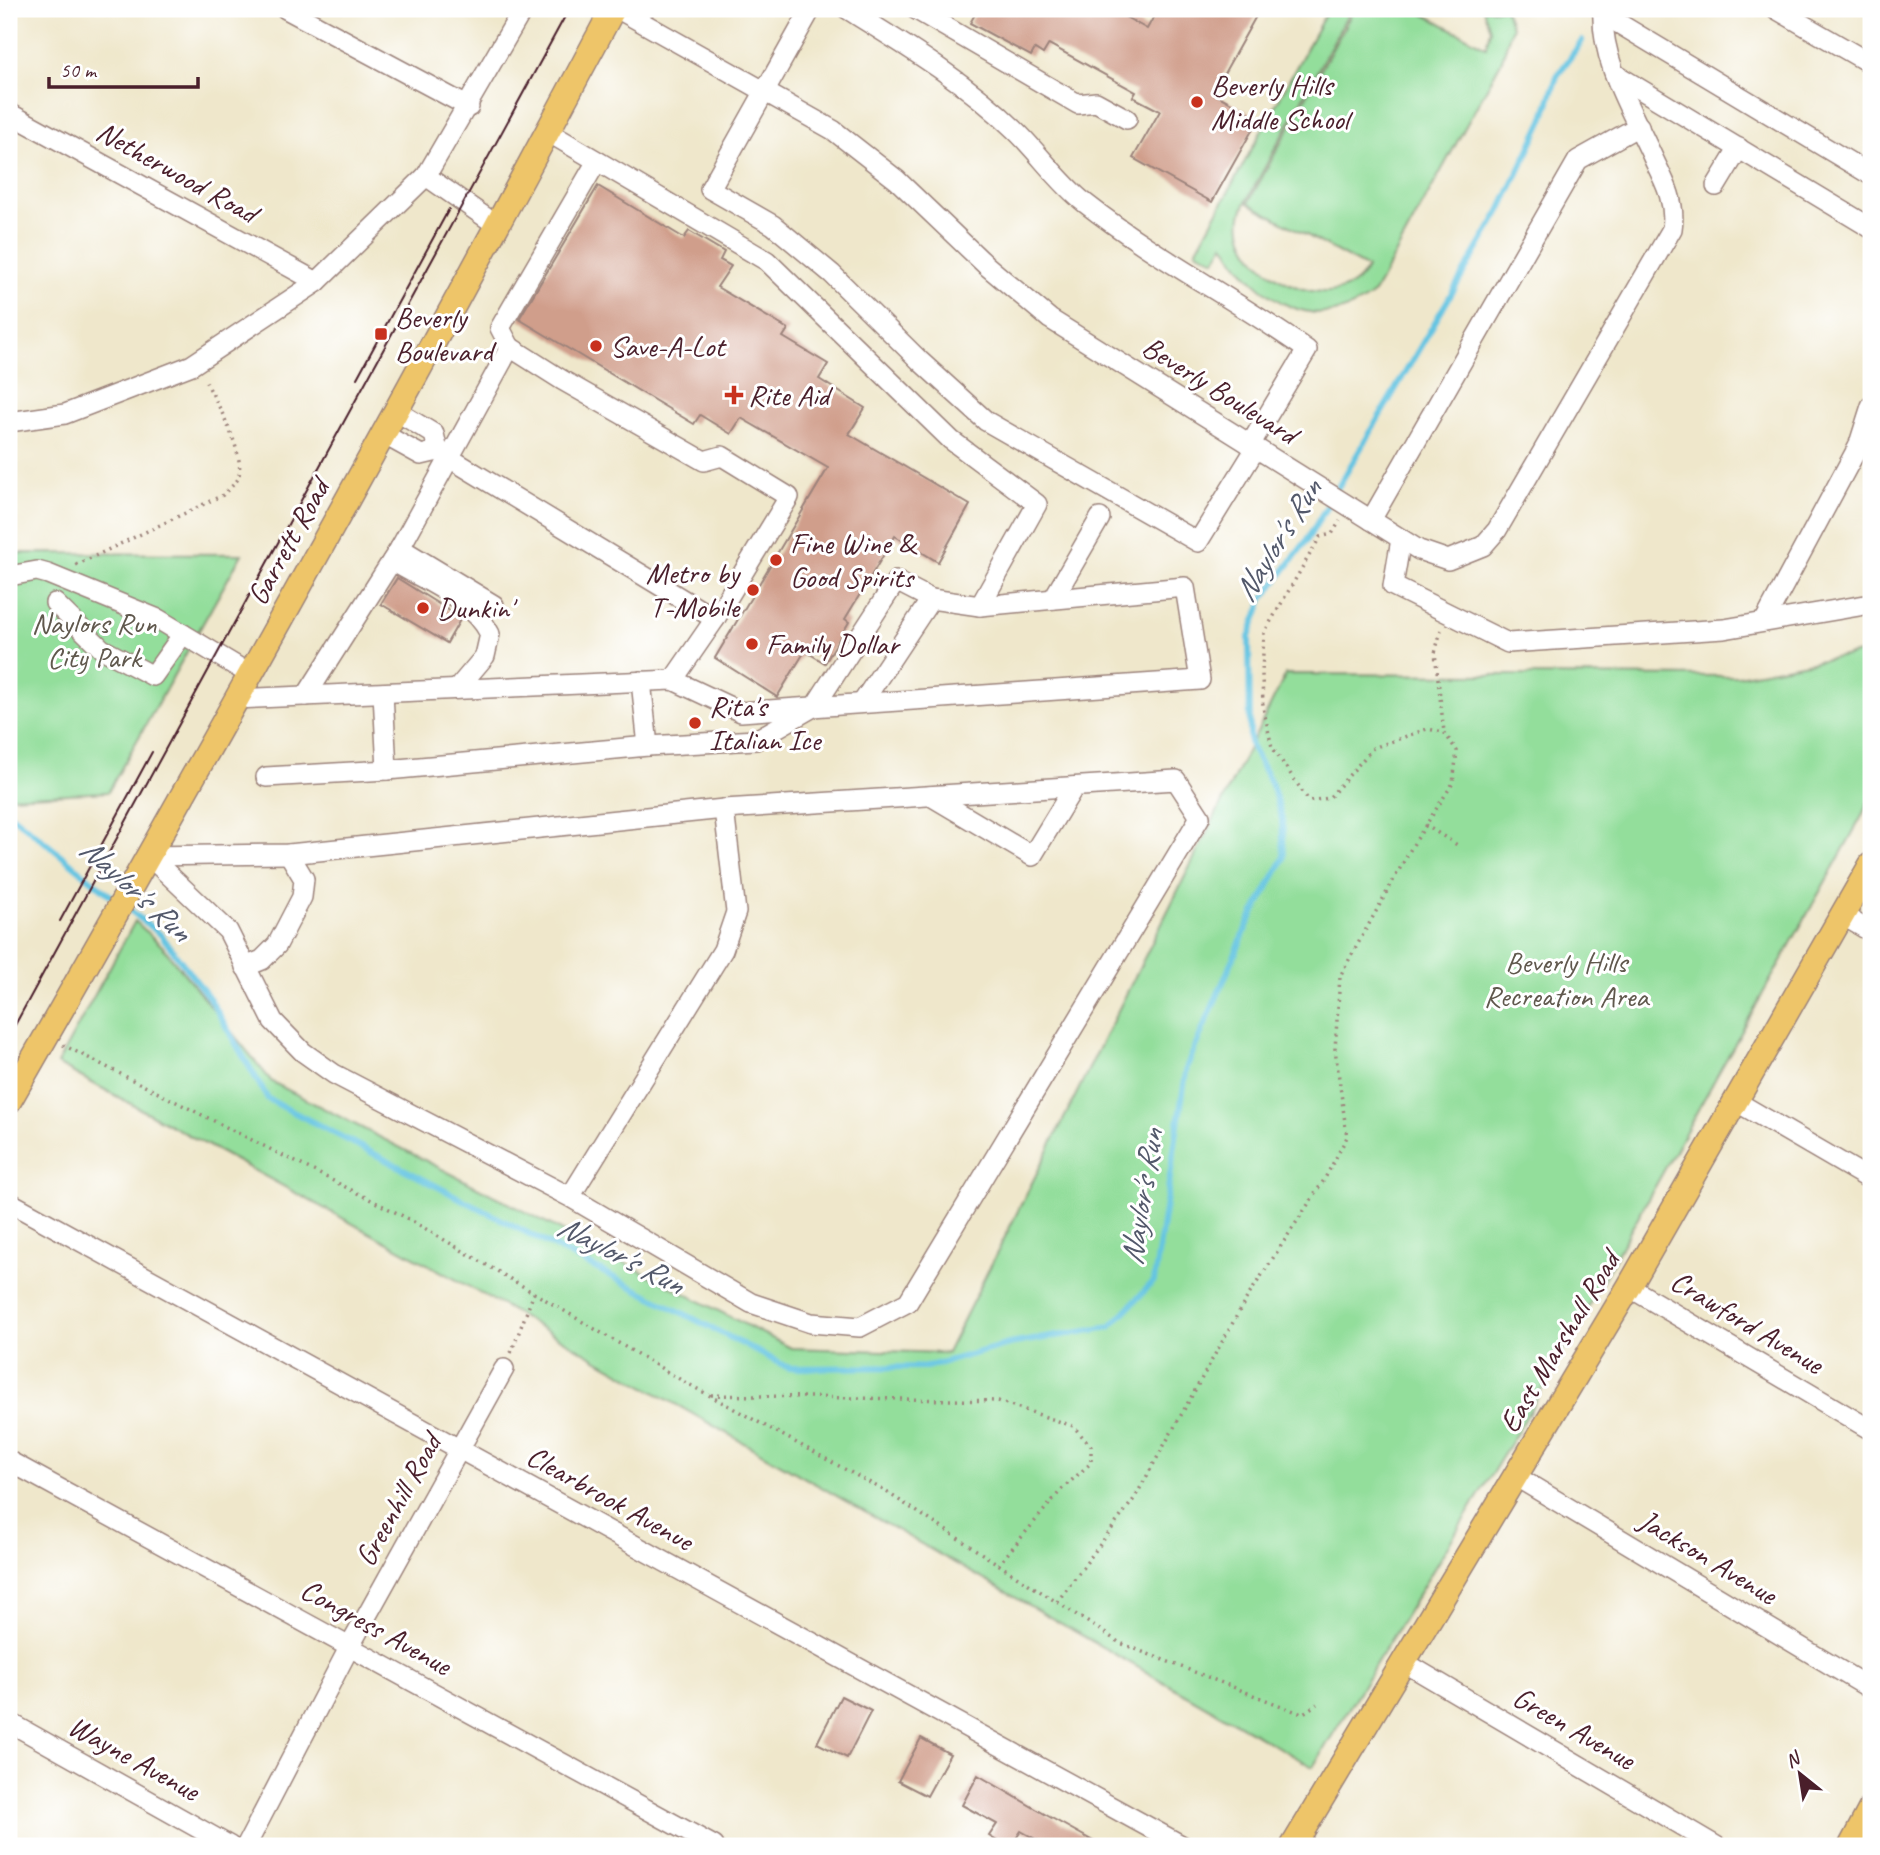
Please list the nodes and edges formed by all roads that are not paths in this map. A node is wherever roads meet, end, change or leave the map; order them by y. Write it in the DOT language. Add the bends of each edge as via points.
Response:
graph roads {
  1 [pos="286,9"];
  2 [pos="523,9"];
  3 [pos="615,9"];
  4 [pos="811,9"];
  5 [pos="847,9"];
  6 [pos="915,9"];
  7 [pos="1776,9"];
  8 [pos="1603,11"];
  9 [pos="1871,64"];
  10 [pos="1615,74"];
  11 [pos="765,91"];
  12 [pos="469,107"];
  13 [pos="9,113"];
  14 [pos="1126,119"];
  15 [pos="1639,126"];
  16 [pos="548,132"];
  17 [pos="1739,148"];
  18 [pos="597,161"];
  19 [pos="1871,175"];
  20 [pos="426,176"];
  21 [pos="1716,186"];
  22 [pos="498,226"];
  23 [pos="1871,228"];
  24 [pos="317,282"];
  25 [pos="510,347"];
  26 [pos="1871,407"];
  27 [pos="396,411"];
  28 [pos="9,422"];
  29 [pos="383,434"];
  30 [pos="1253,446"];
  31 [pos="444,455"];
  32 [pos="1100,518"];
  33 [pos="1371,520"];
  34 [pos="1401,539"];
  35 [pos="396,554"];
  36 [pos="9,576"];
  37 [pos="931,599"];
  38 [pos="1053,599"];
  39 [pos="55,603"];
  40 [pos="1871,604"];
  41 [pos="494,606"];
  42 [pos="980,606"];
  43 [pos="715,619"];
  44 [pos="1764,622"];
  45 [pos="183,634"];
  46 [pos="251,675"];
  47 [pos="673,680"];
  48 [pos="641,681"];
  49 [pos="457,689"];
  50 [pos="383,693"];
  51 [pos="306,696"];
  52 [pos="236,699"];
  53 [pos="862,703"];
  54 [pos="816,706"];
  55 [pos="648,746"];
  56 [pos="387,770"];
  57 [pos="266,777"];
  58 [pos="1074,787"];
  59 [pos="931,796"];
  60 [pos="724,809"];
  61 [pos="289,854"];
  62 [pos="149,856"];
  63 [pos="1871,865"];
  64 [pos="1842,915"];
  65 [pos="1871,932"];
  66 [pos="245,967"];
  67 [pos="9,1101"];
  68 [pos="1737,1102"];
  69 [pos="1871,1180"];
  70 [pos="570,1197"];
  71 [pos="9,1202"];
  72 [pos="1629,1287"];
  73 [pos="504,1369"];
  74 [pos="1871,1430"];
  75 [pos="461,1450"];
  76 [pos="9,1461"];
  77 [pos="1515,1476"];
  78 [pos="350,1646"];
  79 [pos="1402,1661"];
  80 [pos="1871,1689"];
  81 [pos="9,1722"];
  82 [pos="1871,1808"];
  83 [pos="230,1846"];
  84 [pos="246,1846"];
  85 [pos="714,1846"];
  86 [pos="1183,1846"];
  87 [pos="1293,1846"];
  88 [pos="1716,1846"];
  89 [pos="1851,1846"];
  1 -- 12 [label="street"];
  2 -- 12 [label="street"];
  3 -- 11 [label="street, Beverly Boulevard"];
  3 -- 16 [label="main road, Garrett Road"];
  4 -- 11 [label="street"];
  5 -- 30 [label="street" via="940,67 1014,128 1082,201 1140,244 1307,349"];
  6 -- 14 [label="street" via="1078,104 1096,102"];
  7 -- 9 [label="street"];
  8 -- 10 [label="street, Beverly Boulevard" via="1608,57"];
  8 -- 19 [label="street"];
  10 -- 15 [label="street, Beverly Boulevard"];
  10 -- 17 [label="street"];
  11 -- 30 [label="street, Beverly Boulevard" via="833,130 897,180 1050,319"];
  11 -- 30 [label="street" via="710,189 773,225 832,274 986,421 1198,542"];
  12 -- 20 [label="street"];
  13 -- 24 [label="street, Netherwood Road"];
  15 -- 33 [label="street" via="1578,160"];
  15 -- 34 [label="street, Beverly Boulevard" via="1675,213 1656,259 1497,530 1483,546 1448,560 1433,558"];
  16 -- 18 [label="street"];
  16 -- 22 [label="main road, Garrett Road"];
  17 -- 21 [label="street"];
  17 -- 23 [label="street"];
  18 -- 25 [label="street" via="500,327"];
  18 -- 42 [label="street" via="767,261 951,440 1037,504"];
  20 -- 22 [label="street"];
  20 -- 24 [label="street"];
  22 -- 27 [label="main road, Garrett Road"];
  24 -- 28 [label="street" via="195,363 65,414"];
  25 -- 31 [label="street"];
  25 -- 43 [label="street" via="704,461 722,456 789,497"];
  26 -- 44 [label="street" via="1858,447"];
  27 -- 29 [label="main road, Garrett Road"];
  27 -- 31 [label="street" via="434,434"];
  29 -- 31 [label="street" via="421,455"];
  29 -- 46 [label="main road, Garrett Road"];
  30 -- 33 [label="street, Beverly Boulevard"];
  31 -- 35 [label="street"];
  31 -- 43 [label="street"];
  32 -- 38 [label="street"];
  33 -- 34 [label="street, Beverly Boulevard"];
  34 -- 44 [label="street" via="1393,586 1508,643 1724,629"];
  35 -- 41 [label="street"];
  35 -- 49 [label="street" via="467,606 490,635 489,646 470,678"];
  35 -- 51 [label="street"];
  36 -- 45 [label="street" via="37,571 48,574 158,619"];
  37 -- 42 [label="street"];
  37 -- 53 [label="street"];
  37 -- 54 [label="street" via="896,580"];
  38 -- 42 [label="street"];
  38 -- 53 [label="street" via="1185,587 1200,680"];
  39 -- 45 [label="street" via="102,649 153,676"];
  40 -- 44 [label="street"];
  43 -- 47 [label="street"];
  45 -- 46 [label="street"];
  46 -- 52 [label="main road, Garrett Road"];
  47 -- 48 [label="street"];
  47 -- 54 [label="street" via="741,712"];
  48 -- 49 [label="street"];
  48 -- 55 [label="street"];
  49 -- 50 [label="street"];
  50 -- 51 [label="street"];
  50 -- 56 [label="street"];
  51 -- 52 [label="street"];
  52 -- 62 [label="main road, Garrett Road"];
  53 -- 54 [label="street"];
  54 -- 55 [label="street" via="757,740"];
  55 -- 56 [label="street"];
  56 -- 57 [label="street"];
  58 -- 59 [label="street"];
  58 -- 59 [label="street" via="1032,856"];
  58 -- 70 [label="street" via="1176,780 1200,817 908,1302 860,1327 811,1323 751,1303"];
  59 -- 60 [label="street"];
  60 -- 61 [label="street"];
  60 -- 70 [label="street" via="736,912 723,950"];
  61 -- 62 [label="street"];
  61 -- 66 [label="street" via="304,879 302,897 278,945 262,960"];
  62 -- 66 [label="street" via="228,930"];
  62 -- 67 [label="main road, Garrett Road"];
  63 -- 64 [label="main road, East Marshall Road"];
  64 -- 65 [label="street"];
  64 -- 68 [label="main road, East Marshall Road"];
  66 -- 70 [label="street" via="274,1021 303,1052 334,1074"];
  68 -- 69 [label="street"];
  68 -- 72 [label="main road, East Marshall Road"];
  71 -- 75 [label="street, Clearbrook Avenue"];
  72 -- 74 [label="street, Crawford Avenue"];
  72 -- 77 [label="main road, East Marshall Road"];
  73 -- 75 [label="street, Greenhill Road"];
  75 -- 78 [label="street, Greenhill Road"];
  75 -- 86 [label="street, Clearbrook Avenue"];
  76 -- 78 [label="street, Congress Avenue"];
  77 -- 79 [label="main road, East Marshall Road"];
  77 -- 80 [label="street, Jackson Avenue"];
  78 -- 84 [label="street, Greenhill Road"];
  78 -- 85 [label="street, Congress Avenue"];
  79 -- 87 [label="main road, East Marshall Road"];
  79 -- 88 [label="street, Green Avenue"];
  81 -- 83 [label="street, Wayne Avenue"];
  82 -- 89 [label="main road"];
}
